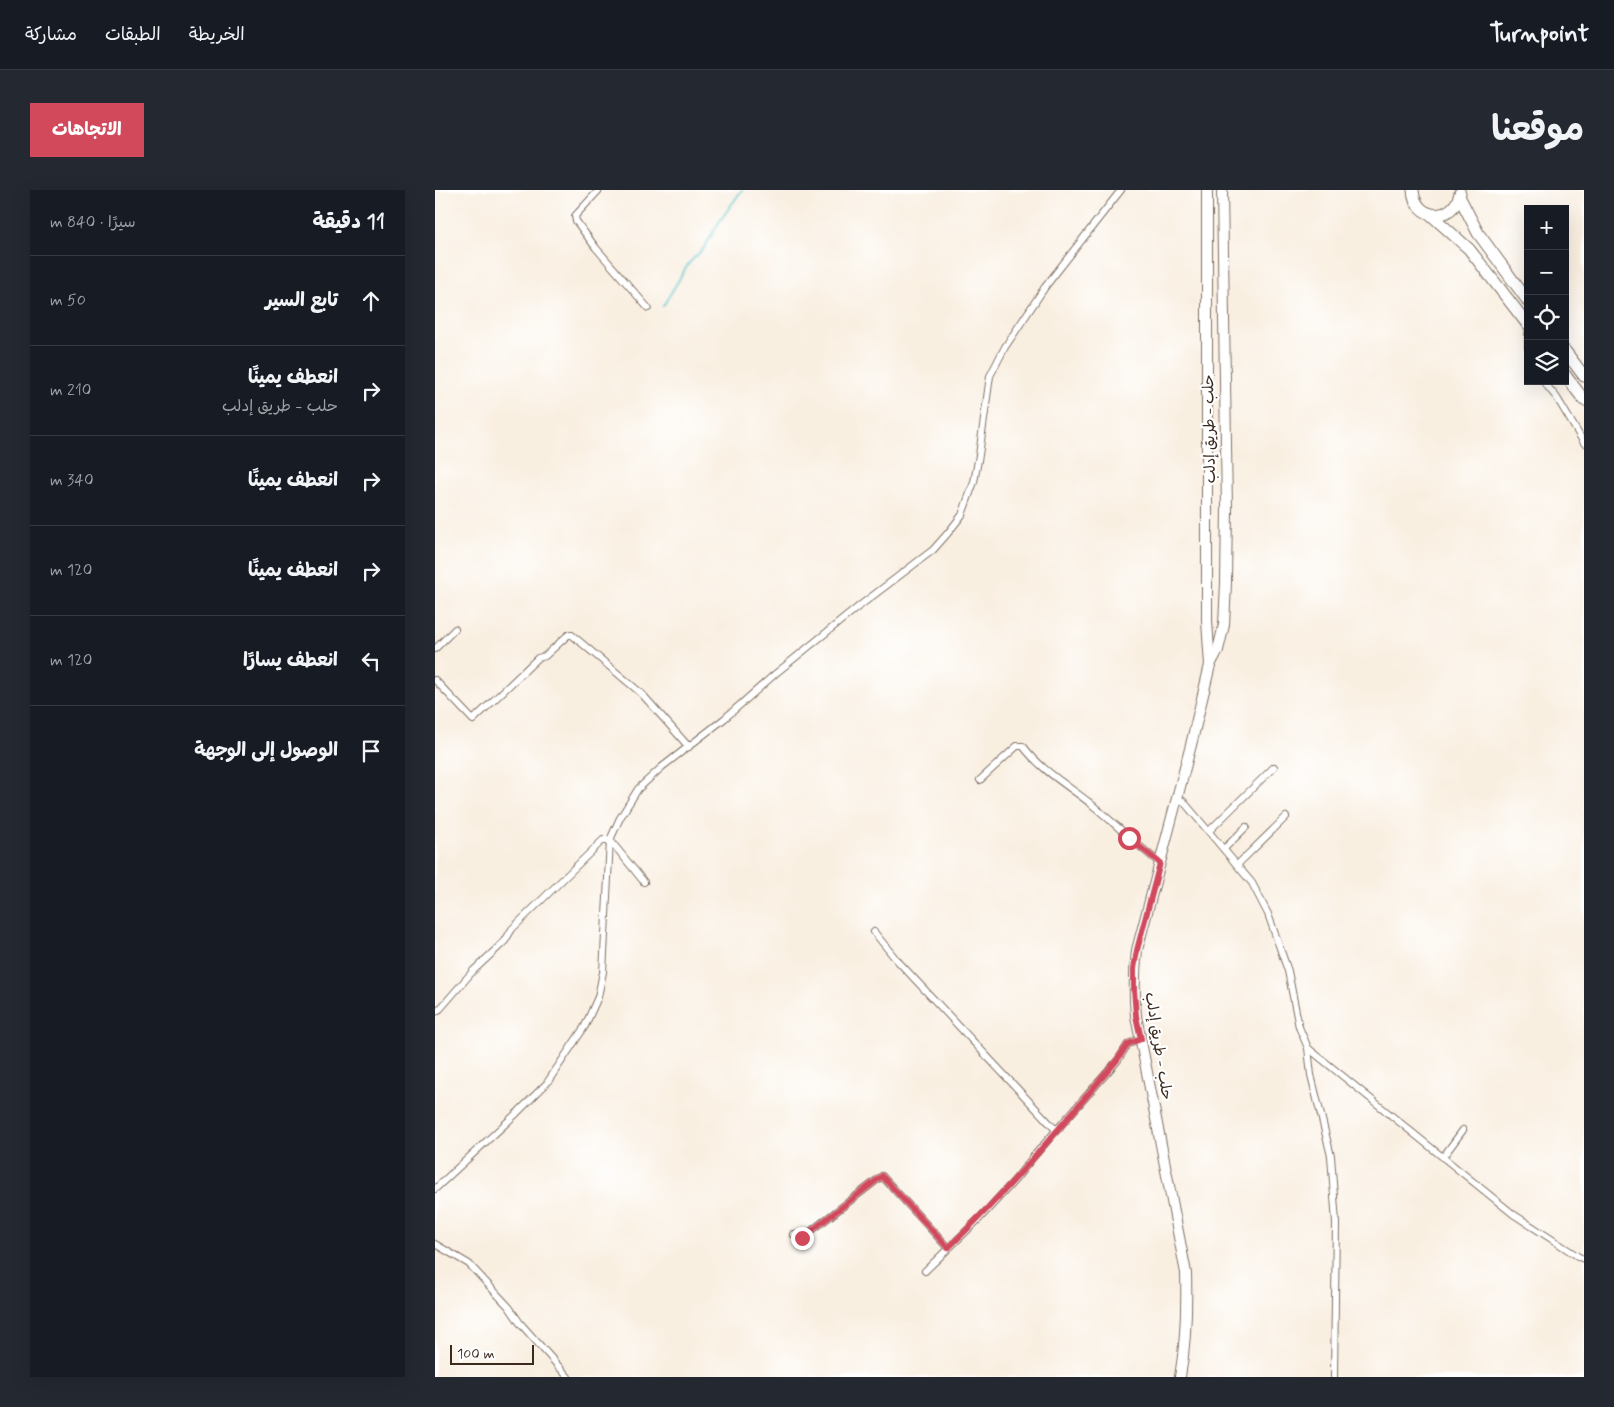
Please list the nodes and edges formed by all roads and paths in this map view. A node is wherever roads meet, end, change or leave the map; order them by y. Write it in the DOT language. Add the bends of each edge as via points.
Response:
graph roads {
  1 [pos="599,190"];
  2 [pos="1121,190"];
  3 [pos="1207,190"];
  4 [pos="1222,190"];
  5 [pos="1413,191"];
  6 [pos="1460,194"];
  7 [pos="1430,214"];
  8 [pos="1524,296"];
  9 [pos="648,308"];
  10 [pos="1524,320"];
  11 [pos="1569,356"];
  12 [pos="1584,376"];
  13 [pos="1569,380"];
  14 [pos="1546,385"];
  15 [pos="1584,400"];
  16 [pos="1584,443"];
  17 [pos="455,629"];
  18 [pos="435,648"];
  19 [pos="1210,665"];
  20 [pos="435,680"];
  21 [pos="689,747"];
  22 [pos="1274,767"];
  23 [pos="980,780"];
  24 [pos="1177,798"];
  25 [pos="1286,817"];
  26 [pos="1246,828"];
  27 [pos="1209,831"];
  28 [pos="610,840"];
  29 [pos="1224,849"];
  30 [pos="1160,863"];
  31 [pos="1237,865"];
  32 [pos="644,882"];
  33 [pos="874,932"];
  34 [pos="435,1012"];
  35 [pos="1141,1039"];
  36 [pos="1308,1048"];
  37 [pos="1060,1128"];
  38 [pos="1463,1130"];
  39 [pos="1443,1157"];
  40 [pos="435,1190"];
  41 [pos="793,1234"];
  42 [pos="435,1244"];
  43 [pos="948,1248"];
  44 [pos="1584,1259"];
  45 [pos="925,1271"];
  46 [pos="568,1377"];
  47 [pos="1180,1377"];
  48 [pos="1333,1377"];
  1 -- 9 [label="street" via="575,216 576,221"];
  2 -- 21 [label="street" via="1045,287 990,376 974,482 962,515 948,534 933,550"];
  3 -- 19 [label="main road, حلب - طريق إدلب" via="1207,621"];
  4 -- 19 [label="main road, حلب - طريق إدلب" via="1226,584 1222,638"];
  5 -- 7 [label="highway" via="1418,206"];
  6 -- 7 [label="highway" via="1448,212"];
  6 -- 8 [label="highway" via="1481,239"];
  7 -- 10 [label="highway" via="1469,249"];
  11 -- 12 [label="highway"];
  13 -- 15 [label="highway"];
  14 -- 16 [label="street"];
  17 -- 18 [label="street"];
  19 -- 24 [label="main road, حلب - طريق إدلب"];
  20 -- 21 [label="street" via="473,720 538,658 545,656 567,635 572,635 642,694"];
  21 -- 28 [label="street" via="638,790"];
  22 -- 27 [label="street"];
  23 -- 30 [label="street" via="1017,746 1023,746 1046,771"];
  24 -- 27 [label="street"];
  24 -- 30 [label="main road, حلب - طريق إدلب"];
  25 -- 31 [label="street"];
  26 -- 29 [label="street"];
  27 -- 29 [label="street"];
  28 -- 32 [label="street"];
  28 -- 34 [label="street" via="603,840 512,929 505,941"];
  28 -- 40 [label="street" via="603,972 598,997 585,1026 547,1083"];
  29 -- 31 [label="street"];
  30 -- 35 [label="main road, حلب - طريق إدلب" via="1134,969 1136,1016"];
  31 -- 36 [label="street" via="1268,914 1284,958 1299,1026"];
  33 -- 37 [label="street" via="1054,1128"];
  35 -- 37 [label="street" via="1128,1044"];
  35 -- 47 [label="main road, حلب - طريق إدلب" via="1185,1273 1186,1333"];
  36 -- 39 [label="street"];
  36 -- 48 [label="street" via="1311,1075 1331,1156 1337,1223"];
  37 -- 43 [label="street" via="980,1218"];
  38 -- 39 [label="street"];
  39 -- 44 [label="street" via="1513,1214"];
  41 -- 43 [label="street" via="802,1238 882,1176"];
  42 -- 46 [label="street" via="469,1264"];
  43 -- 45 [label="street"];
}
